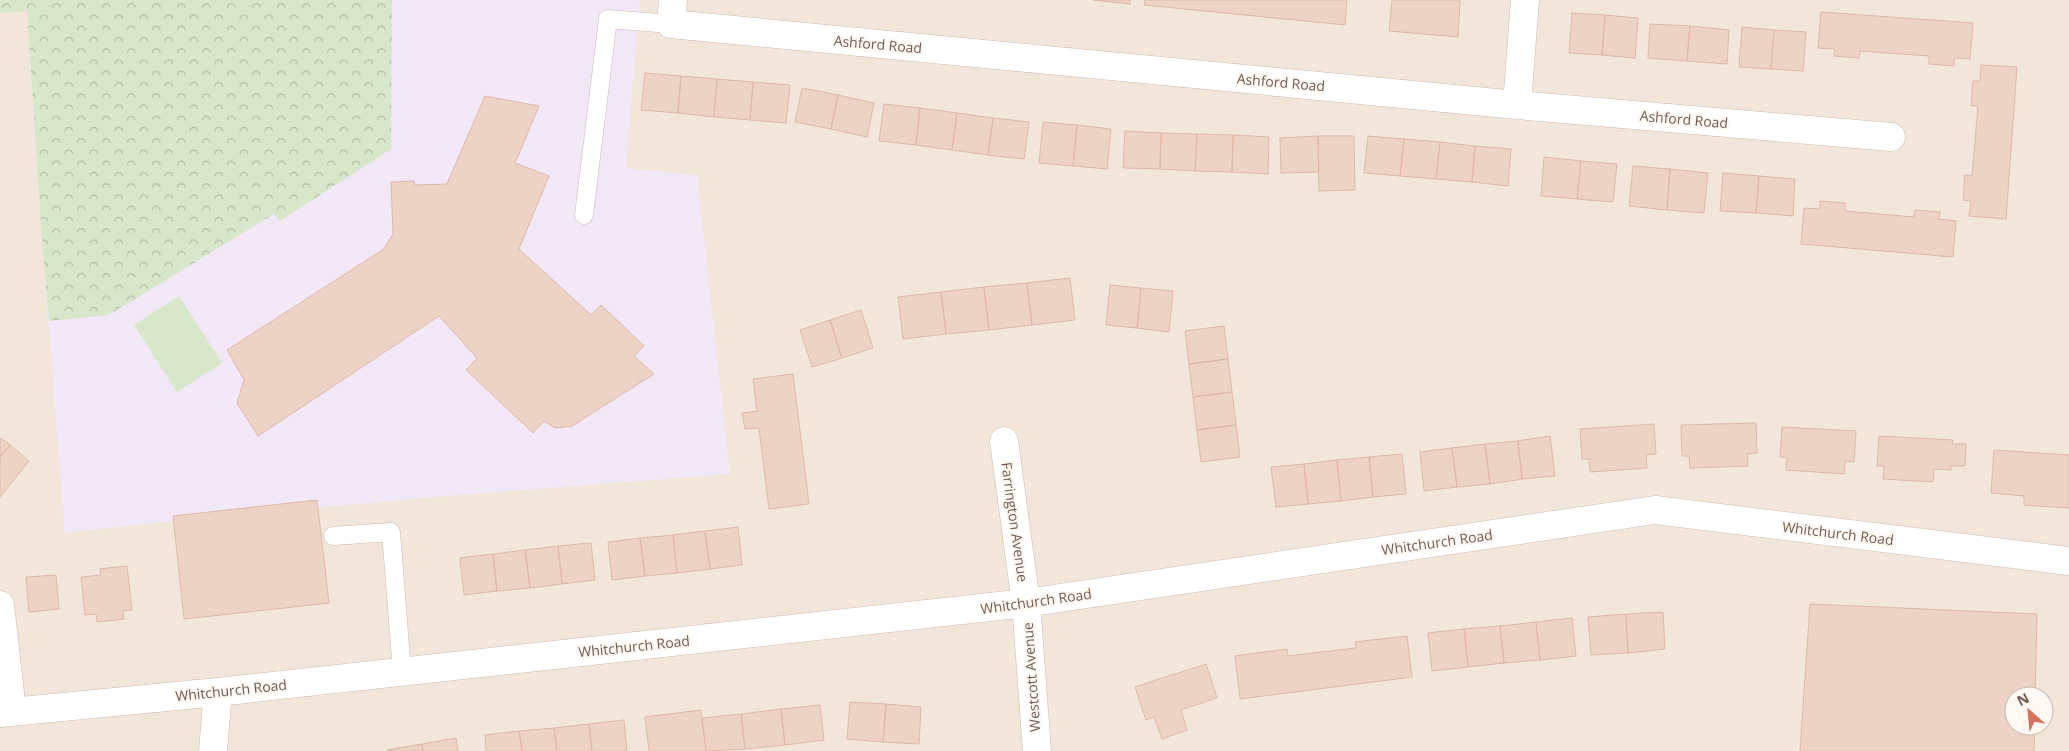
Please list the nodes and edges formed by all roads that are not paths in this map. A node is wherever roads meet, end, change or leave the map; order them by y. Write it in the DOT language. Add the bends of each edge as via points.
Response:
graph roads {
  1 [pos="1525,0"];
  2 [pos="672,12"];
  3 [pos="1517,105"];
  4 [pos="1891,137"];
  5 [pos="584,215"];
  6 [pos="1004,441"];
  7 [pos="333,536"];
  8 [pos="2069,561"];
  9 [pos="1026,603"];
  10 [pos="0,605"];
  11 [pos="402,672"];
  12 [pos="218,692"];
  13 [pos="6,712"];
  14 [pos="213,751"];
  15 [pos="1037,751"];
  1 -- 3 [label="street"];
  2 -- 3 [label="street, Ashford Road"];
  2 -- 5 [label="lane" via="608,19"];
  3 -- 4 [label="street, Ashford Road"];
  6 -- 9 [label="street, Farrington Avenue"];
  7 -- 11 [label="lane" via="391,532"];
  8 -- 9 [label="street, Whitchurch Road" via="1655,510"];
  9 -- 11 [label="street, Whitchurch Road"];
  9 -- 15 [label="street, Westcott Avenue"];
  10 -- 13 [label="street"];
  11 -- 12 [label="street, Whitchurch Road"];
  12 -- 13 [label="street, Whitchurch Road"];
  12 -- 14 [label="street"];
}
